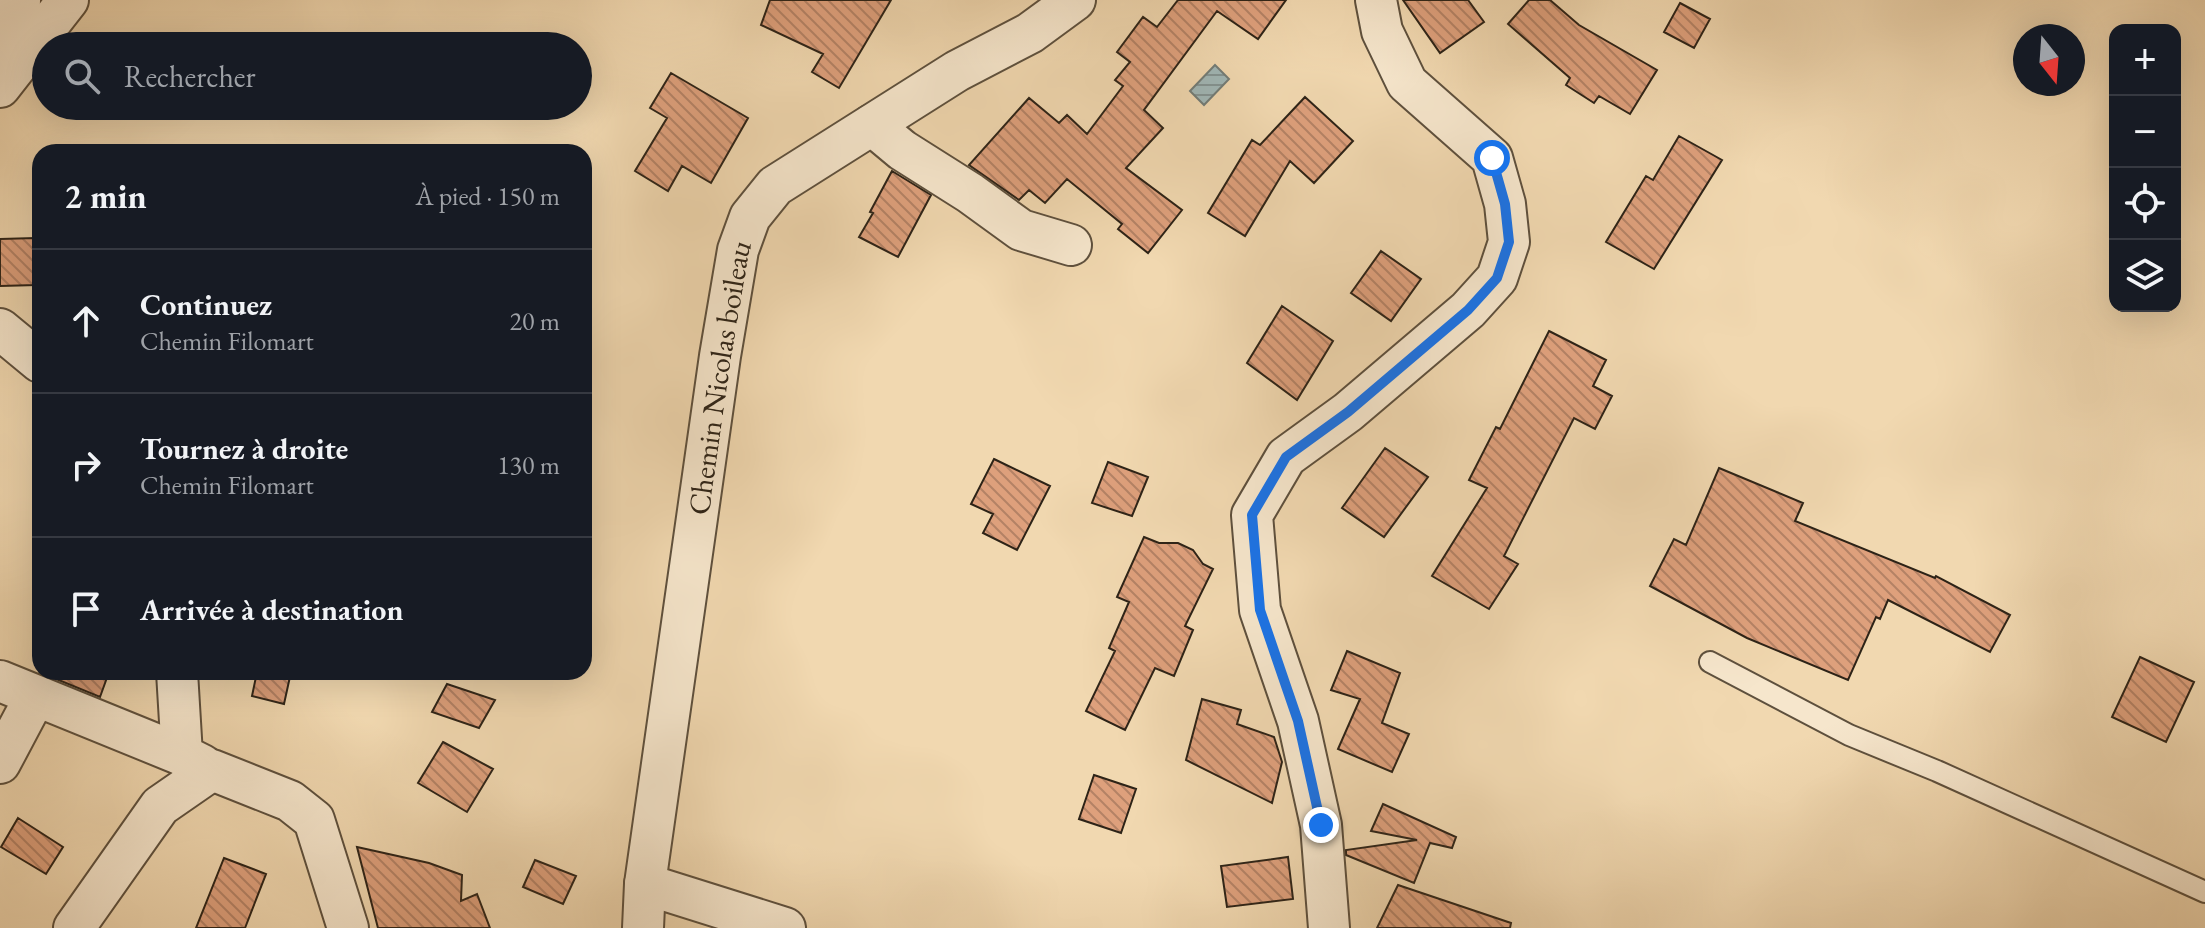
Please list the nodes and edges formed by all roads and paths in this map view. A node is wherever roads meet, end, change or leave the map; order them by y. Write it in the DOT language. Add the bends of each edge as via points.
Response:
graph roads {
  1 [pos="20,0"];
  2 [pos="68,0"];
  3 [pos="1075,0"];
  4 [pos="1376,0"];
  5 [pos="43,32"];
  6 [pos="32,46"];
  7 [pos="9,75"];
  8 [pos="872,125"];
  9 [pos="1071,245"];
  10 [pos="0,329"];
  11 [pos="32,355"];
  12 [pos="1710,662"];
  13 [pos="179,680"];
  14 [pos="17,689"];
  15 [pos="197,762"];
  16 [pos="0,763"];
  17 [pos="645,884"];
  18 [pos="2205,892"];
  19 [pos="74,928"];
  20 [pos="348,928"];
  21 [pos="643,928"];
  22 [pos="785,928"];
  23 [pos="1329,928"];
  1 -- 7 [label="street"];
  2 -- 5 [label="street"];
  3 -- 8 [label="street, Chemin Nicolas boileau" via="1030,33"];
  4 -- 23 [label="street" via="1382,31 1407,83 1492,158 1509,242 1497,278 1478,299 1348,412 1286,457 1252,515 1260,610 1298,721 1321,825"];
  6 -- 7 [label="street"];
  8 -- 9 [label="street" via="1021,230"];
  8 -- 17 [label="street, Chemin Nicolas boileau" via="775,186 750,217 738,250"];
  10 -- 11 [label="street"];
  12 -- 18 [label="lane" via="1849,735"];
  13 -- 15 [label="street"];
  14 -- 15 [label="street"];
  14 -- 16 [label="street"];
  15 -- 19 [label="street"];
  15 -- 20 [label="street" via="290,801 314,820"];
  17 -- 21 [label="street, Chemin Nicolas boileau"];
  17 -- 22 [label="street"];
}
